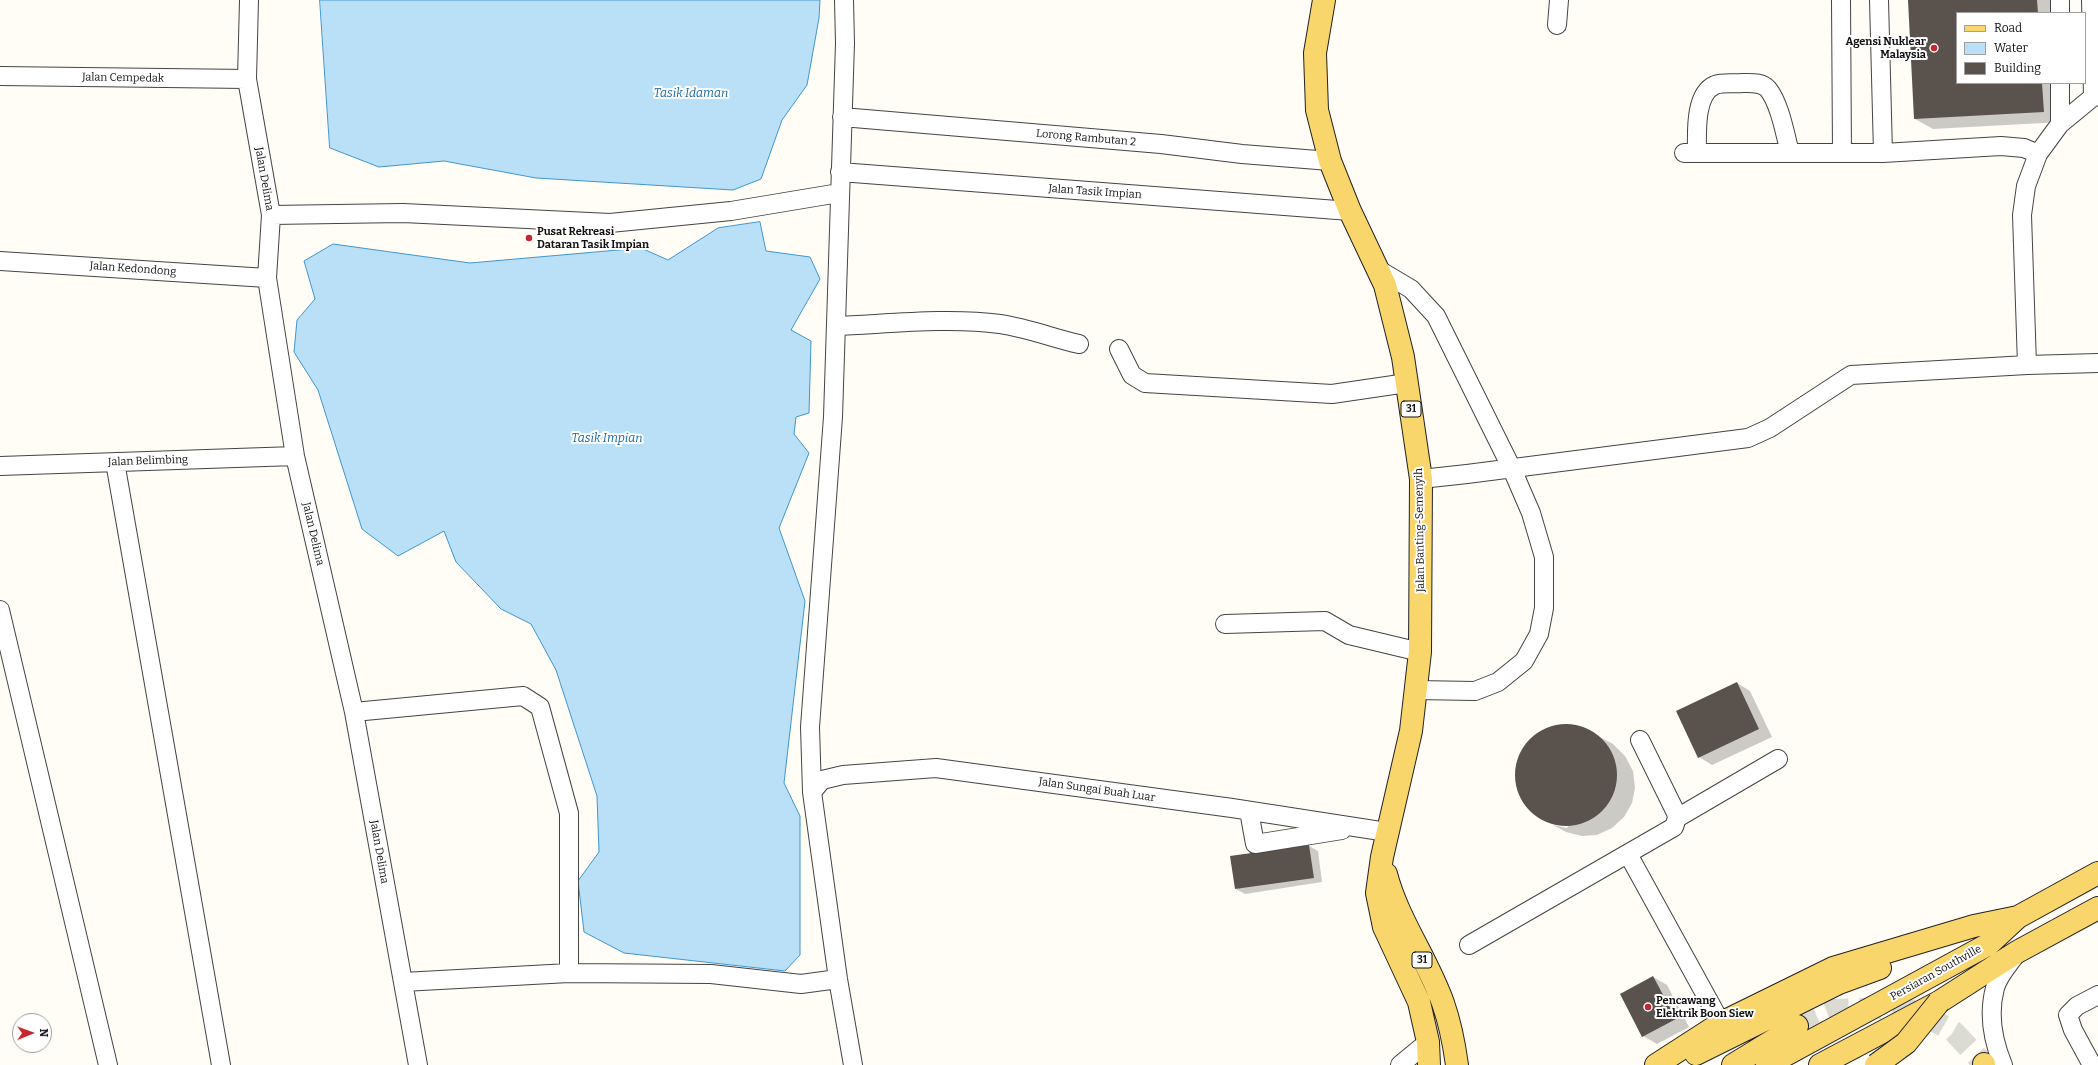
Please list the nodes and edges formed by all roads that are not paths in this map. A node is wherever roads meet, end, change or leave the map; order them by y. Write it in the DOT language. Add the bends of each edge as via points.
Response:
graph roads {
  1 [pos="249,0"];
  2 [pos="844,0"];
  3 [pos="1324,0"];
  4 [pos="1559,0"];
  5 [pos="1841,0"];
  6 [pos="1879,0"];
  7 [pos="2060,0"];
  8 [pos="2091,0"];
  9 [pos="2060,12"];
  10 [pos="1558,25"];
  11 [pos="0,76"];
  12 [pos="247,79"];
  13 [pos="2060,84"];
  14 [pos="2096,96"];
  15 [pos="842,117"];
  16 [pos="2060,124"];
  17 [pos="1790,153"];
  18 [pos="1842,153"];
  19 [pos="1883,153"];
  20 [pos="2038,154"];
  21 [pos="1330,161"];
  22 [pos="840,172"];
  23 [pos="839,193"];
  24 [pos="1350,211"];
  25 [pos="271,215"];
  26 [pos="0,260"];
  27 [pos="1379,270"];
  28 [pos="267,278"];
  29 [pos="836,326"];
  30 [pos="1079,344"];
  31 [pos="1119,348"];
  32 [pos="2098,364"];
  33 [pos="2027,365"];
  34 [pos="1407,383"];
  35 [pos="295,456"];
  36 [pos="115,462"];
  37 [pos="0,466"];
  38 [pos="1512,469"];
  39 [pos="1421,479"];
  40 [pos="0,610"];
  41 [pos="1225,624"];
  42 [pos="1420,652"];
  43 [pos="1416,690"];
  44 [pos="354,712"];
  45 [pos="1640,740"];
  46 [pos="1778,759"];
  47 [pos="812,792"];
  48 [pos="1249,811"];
  49 [pos="1677,818"];
  50 [pos="1359,828"];
  51 [pos="1387,832"];
  52 [pos="1628,854"];
  53 [pos="1382,857"];
  54 [pos="2098,873"];
  55 [pos="2098,908"];
  56 [pos="2018,917"];
  57 [pos="1469,945"];
  58 [pos="2017,952"];
  59 [pos="569,973"];
  60 [pos="838,979"];
  61 [pos="403,982"];
  62 [pos="2098,995"];
  63 [pos="1938,1002"];
  64 [pos="1721,1023"];
  65 [pos="1797,1026"];
  66 [pos="1428,1042"];
  67 [pos="108,1065"];
  68 [pos="221,1065"];
  69 [pos="418,1065"];
  70 [pos="853,1065"];
  71 [pos="1400,1065"];
  72 [pos="1429,1065"];
  73 [pos="1457,1065"];
  74 [pos="1656,1065"];
  75 [pos="1680,1065"];
  76 [pos="1732,1065"];
  77 [pos="1767,1065"];
  78 [pos="1820,1065"];
  79 [pos="1876,1065"];
  80 [pos="1991,1065"];
  81 [pos="2092,1065"];
  1 -- 12 [label="street, Jalan Delima"];
  2 -- 15 [label="street"];
  3 -- 21 [label="main road, Jalan Banting-Semenyih / 31" via="1316,53 1317,110"];
  4 -- 10 [label="street"];
  5 -- 18 [label="street"];
  6 -- 19 [label="street"];
  7 -- 9 [label="street"];
  8 -- 14 [label="street"];
  11 -- 12 [label="street, Jalan Cempedak"];
  12 -- 25 [label="street, Jalan Delima"];
  13 -- 16 [label="street"];
  14 -- 16 [label="street"];
  15 -- 21 [label="street, Lorong Rambutan 2"];
  15 -- 22 [label="street"];
  16 -- 20 [label="street"];
  17 -- 17 [label="street" via="1690,153 1698,112 1705,94 1719,84 1763,85 1771,94 1780,114"];
  17 -- 18 [label="street"];
  18 -- 19 [label="street"];
  19 -- 20 [label="street" via="2002,146 2024,148"];
  20 -- 33 [label="street" via="2026,186 2022,216"];
  21 -- 24 [label="main road, Jalan Banting-Semenyih / 31"];
  22 -- 23 [label="street"];
  22 -- 24 [label="street, Jalan Tasik Impian"];
  23 -- 25 [label="street" via="731,211 610,223 403,212"];
  23 -- 29 [label="street"];
  24 -- 27 [label="main road, Jalan Banting-Semenyih / 31"];
  25 -- 28 [label="street, Jalan Delima"];
  26 -- 28 [label="street, Jalan Kedondong"];
  27 -- 34 [label="main road, Jalan Banting-Semenyih / 31" via="1403,357"];
  27 -- 38 [label="street" via="1411,289 1436,316"];
  28 -- 35 [label="street, Jalan Delima"];
  29 -- 30 [label="street" via="949,322 999,324"];
  29 -- 47 [label="street" via="833,417 810,727"];
  31 -- 34 [label="street" via="1132,375 1145,383 1332,394"];
  32 -- 33 [label="street"];
  33 -- 38 [label="street" via="1851,375 1770,428 1748,438"];
  34 -- 39 [label="main road, Jalan Banting-Semenyih / 31"];
  35 -- 36 [label="street, Jalan Belimbing"];
  35 -- 44 [label="street, Jalan Delima"];
  36 -- 37 [label="street, Jalan Belimbing"];
  36 -- 68 [label="street"];
  38 -- 39 [label="street"];
  38 -- 43 [label="street" via="1531,513 1544,557 1544,608 1539,634 1524,661 1498,682 1475,691"];
  39 -- 42 [label="main road, Jalan Banting-Semenyih / 31"];
  40 -- 67 [label="street"];
  41 -- 42 [label="street" via="1325,621 1349,635"];
  42 -- 43 [label="main road, Jalan Banting-Semenyih / 31"];
  43 -- 51 [label="main road, Jalan Banting-Semenyih / 31" via="1411,730"];
  44 -- 59 [label="street" via="523,696 540,707 569,813"];
  44 -- 61 [label="street, Jalan Delima"];
  45 -- 49 [label="street"];
  46 -- 49 [label="street"];
  47 -- 48 [label="street, Jalan Sungai Buah Luar" via="822,780 843,774 936,768"];
  47 -- 60 [label="street"];
  48 -- 50 [label="street, Jalan Sungai Buah Luar"];
  48 -- 50 [label="street" via="1255,844"];
  49 -- 52 [label="street" via="1670,830"];
  50 -- 51 [label="street, Jalan Sungai Buah Luar"];
  51 -- 53 [label="main road, Jalan Banting-Semenyih / 31"];
  52 -- 57 [label="street"];
  52 -- 64 [label="street"];
  53 -- 66 [label="main road, Jalan Banting-Semenyih / 31" via="1377,893 1384,927 1418,1002"];
  53 -- 73 [label="main road, Jalan Banting-Semenyih / 31" via="1393,898 1442,1002 1453,1037"];
  54 -- 56 [label="main road, Persiaran Southville"];
  55 -- 58 [label="main road, Persiaran Southville"];
  56 -- 64 [label="main road" via="1974,926 1833,968"];
  56 -- 75 [label="main road" via="1839,983 1695,1054"];
  56 -- 77 [label="main road, Persiaran Southville" via="1989,944"];
  58 -- 63 [label="main road, Persiaran Southville"];
  58 -- 80 [label="street" via="1995,987 1992,1024 1997,1050"];
  59 -- 60 [label="street" via="711,974 801,984"];
  59 -- 61 [label="street"];
  60 -- 70 [label="street"];
  61 -- 69 [label="street, Jalan Delima"];
  62 -- 81 [label="street" via="2076,1006 2068,1015"];
  63 -- 78 [label="main road, Persiaran Southville"];
  63 -- 79 [label="main road, bridge" via="1906,1042"];
  64 -- 74 [label="main road"];
  65 -- 76 [label="main road"];
  66 -- 71 [label="street"];
  66 -- 72 [label="main road, Jalan Banting-Semenyih / 31"];
}
